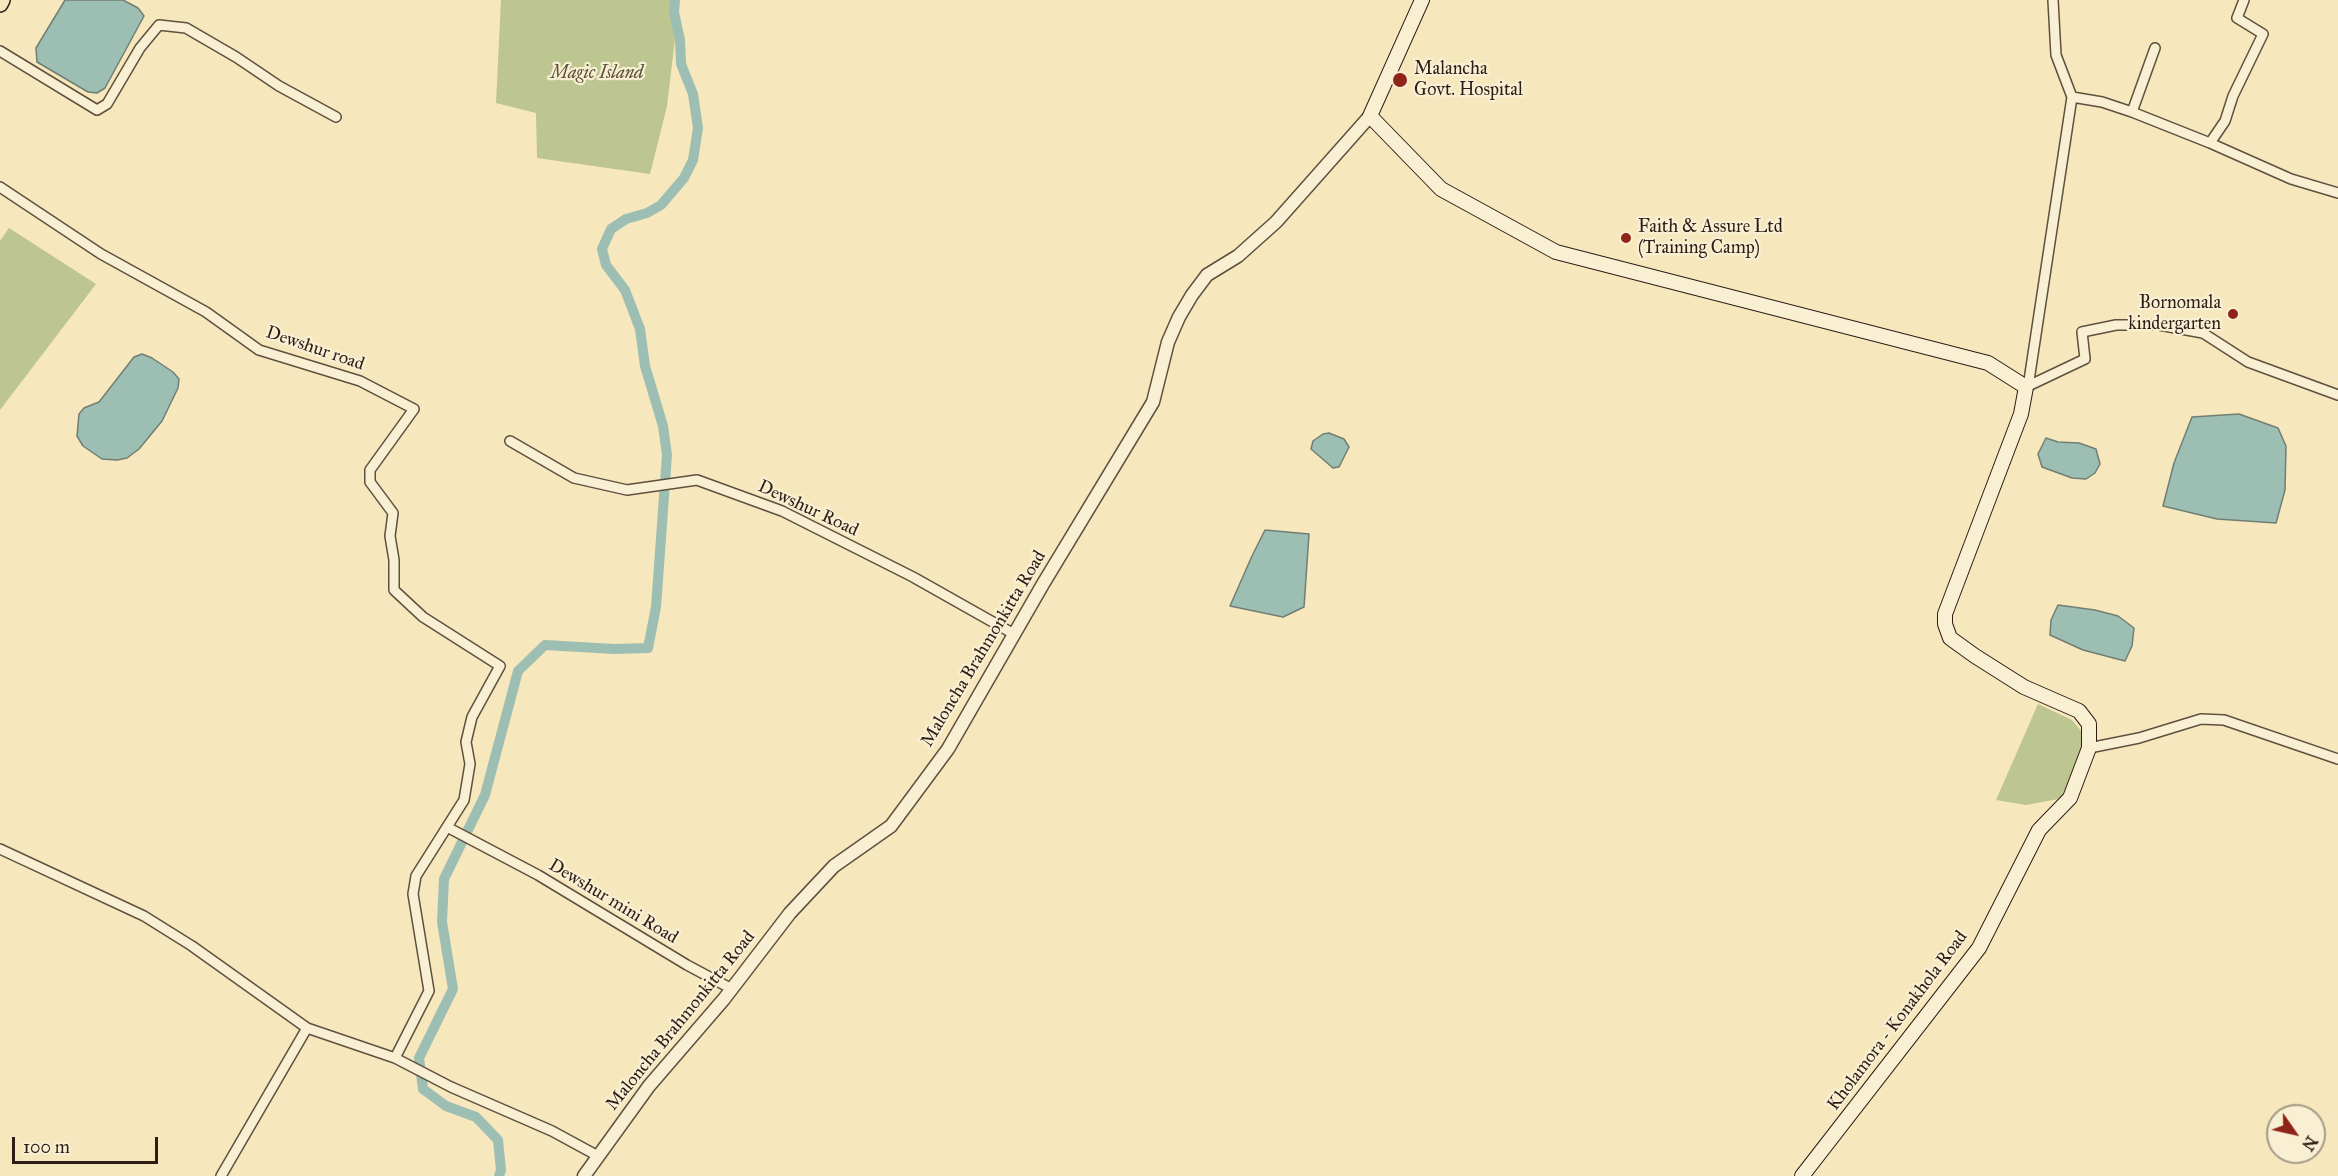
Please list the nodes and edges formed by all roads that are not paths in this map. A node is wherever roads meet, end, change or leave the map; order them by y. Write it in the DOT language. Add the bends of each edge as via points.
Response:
graph roads {
  1 [pos="1422,0"];
  2 [pos="2053,0"];
  3 [pos="2244,0"];
  4 [pos="2155,48"];
  5 [pos="0,51"];
  6 [pos="2072,97"];
  7 [pos="2132,112"];
  8 [pos="1371,116"];
  9 [pos="336,117"];
  10 [pos="2210,143"];
  11 [pos="0,187"];
  12 [pos="2338,193"];
  13 [pos="2027,387"];
  14 [pos="2336,394"];
  15 [pos="510,441"];
  16 [pos="1014,634"];
  17 [pos="2089,748"];
  18 [pos="2338,759"];
  19 [pos="447,827"];
  20 [pos="0,849"];
  21 [pos="732,989"];
  22 [pos="307,1028"];
  23 [pos="394,1058"];
  24 [pos="598,1156"];
  25 [pos="221,1176"];
  26 [pos="584,1176"];
  27 [pos="1802,1176"];
  1 -- 8 [label="main road"];
  2 -- 6 [label="street" via="2056,55"];
  3 -- 10 [label="street" via="2237,18 2263,34 2225,121"];
  4 -- 7 [label="street"];
  5 -- 9 [label="street" via="97,111 107,104 140,48 159,25 186,28"];
  6 -- 7 [label="street"];
  6 -- 13 [label="street"];
  7 -- 10 [label="street"];
  8 -- 13 [label="main road" via="1441,189 1556,252 1988,363"];
  8 -- 16 [label="street, Maloncha Brahmonkitta Road" via="1276,222 1238,256 1207,274 1192,295 1168,342 1153,402"];
  10 -- 12 [label="street" via="2291,179"];
  11 -- 19 [label="street, Dewshur road" via="101,254 206,312 259,350 360,381 414,409 370,470 370,482 393,513 390,536 394,590 423,617 500,666 472,717 466,742 470,764 464,800"];
  13 -- 14 [label="street" via="2085,359 2082,332 2158,325 2203,333 2248,362"];
  13 -- 17 [label="main road, Kholamora - Konakhola Road" via="2021,414 1945,614 1945,624 1950,638 1975,656 2024,687 2079,711 2089,724"];
  15 -- 16 [label="street, Dewshur Road" via="574,478 627,489 697,480 782,510 914,577"];
  16 -- 21 [label="street, Maloncha Brahmonkitta Road" via="948,749 891,826 834,866 812,887"];
  17 -- 18 [label="street" via="2201,719 2224,720"];
  17 -- 27 [label="main road, Kholamora - Konakhola Road" via="2070,798 2039,830 1979,948"];
  19 -- 21 [label="street, Dewshur mini Road" via="538,875"];
  19 -- 23 [label="street" via="416,876 413,894 429,990"];
  20 -- 22 [label="street" via="144,916"];
  21 -- 24 [label="street, Maloncha Brahmonkitta Road" via="649,1086"];
  22 -- 23 [label="street"];
  22 -- 25 [label="street"];
  23 -- 24 [label="street"];
  24 -- 26 [label="street, Maloncha Brahmonkitta Road"];
}
